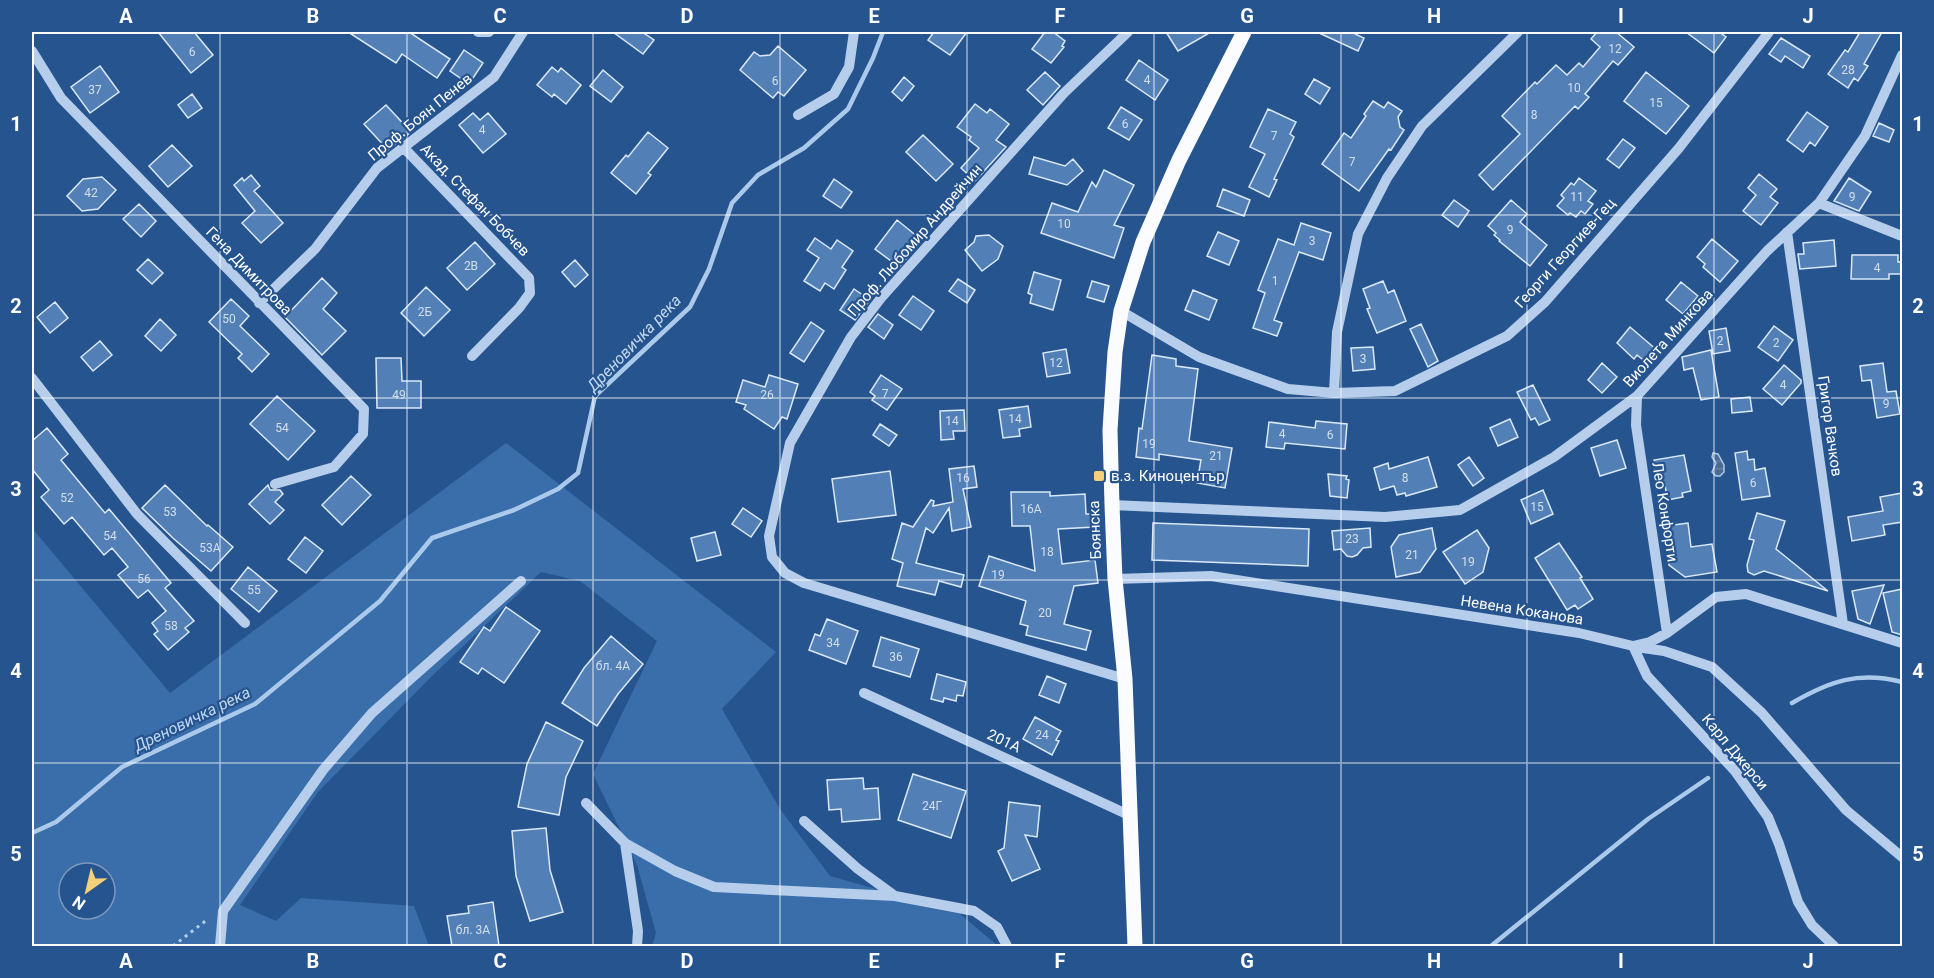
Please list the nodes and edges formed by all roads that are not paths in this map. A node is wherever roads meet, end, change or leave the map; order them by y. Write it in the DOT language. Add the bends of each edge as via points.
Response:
graph roads {
  1 [pos="478,32"];
  2 [pos="489,32"];
  3 [pos="523,32"];
  4 [pos="854,32"];
  5 [pos="1128,32"];
  6 [pos="1244,32"];
  7 [pos="1518,32"];
  8 [pos="1769,32"];
  9 [pos="32,51"];
  10 [pos="1902,55"];
  11 [pos="798,115"];
  12 [pos="404,148"];
  13 [pos="1819,203"];
  14 [pos="1787,232"];
  15 [pos="1902,236"];
  16 [pos="260,303"];
  17 [pos="1121,311"];
  18 [pos="472,356"];
  19 [pos="32,378"];
  20 [pos="1334,393"];
  21 [pos="1637,396"];
  22 [pos="275,484"];
  23 [pos="1112,505"];
  24 [pos="1115,579"];
  25 [pos="521,580"];
  26 [pos="245,623"];
  27 [pos="1843,624"];
  28 [pos="1668,633"];
  29 [pos="1902,643"];
  30 [pos="1633,646"];
  31 [pos="1125,679"];
  32 [pos="864,693"];
  33 [pos="586,803"];
  34 [pos="1131,816"];
  35 [pos="804,821"];
  36 [pos="625,843"];
  37 [pos="1902,857"];
  38 [pos="895,896"];
  39 [pos="220,946"];
  40 [pos="637,946"];
  41 [pos="1007,946"];
  42 [pos="1135,946"];
  43 [pos="1834,946"];
  1 -- 2 [label="street"];
  3 -- 12 [label="street, Проф. Боян Пенев" via="494,77"];
  4 -- 11 [label="street" via="849,67 834,94"];
  5 -- 31 [label="street, Проф. Любомир Андрейчин" via="1064,93 881,298 851,337 790,443 769,536 772,557 785,573 804,583"];
  6 -- 17 [label="main road, Боянска" via="1179,160 1143,242"];
  7 -- 20 [label="street" via="1422,126 1387,178 1358,234 1337,332"];
  8 -- 20 [label="street, Георги Георгиев-Гец" via="1679,148 1545,302 1507,336 1395,391"];
  9 -- 16 [label="street, Гена Димитрова" via="61,98"];
  10 -- 13 [label="street, Виолета Минкова" via="1865,136"];
  12 -- 16 [label="street, Проф. Боян Пенев" via="377,168 315,249"];
  12 -- 18 [label="street, Акад. Стефан Бобчев" via="529,278 530,293"];
  13 -- 14 [label="street, Виолета Минкова"];
  13 -- 15 [label="street"];
  14 -- 21 [label="street, Виолета Минкова"];
  14 -- 27 [label="street, Григор Вачков"];
  16 -- 22 [label="street, Гена Димитрова" via="364,409 363,434 334,467"];
  17 -- 20 [label="street, Георги Георгиев-Гец" via="1199,357 1288,389"];
  17 -- 23 [label="main road, Боянска" via="1110,430"];
  19 -- 26 [label="street" via="137,514"];
  21 -- 23 [label="street, Виолета Минкова" via="1554,457 1460,510 1385,518"];
  21 -- 28 [label="street, Лео Конфорти" via="1636,425"];
  23 -- 24 [label="main road, Боянска"];
  24 -- 30 [label="street, Невена Коканова" via="1211,576 1580,633"];
  24 -- 31 [label="main road, Боянска"];
  25 -- 39 [label="street" via="372,713 323,770 223,910"];
  27 -- 28 [label="street" via="1746,594 1716,597"];
  27 -- 29 [label="street"];
  28 -- 30 [label="street"];
  30 -- 37 [label="street, Невена Коканова" via="1664,651 1712,667 1762,714 1846,810"];
  30 -- 43 [label="street, Карл Джерси" via="1647,676 1735,771 1768,817 1798,902 1812,925"];
  31 -- 34 [label="main road, Боянска"];
  32 -- 34 [label="street, 201А"];
  33 -- 36 [label="street"];
  34 -- 42 [label="main road, Боянска"];
  35 -- 38 [label="street"];
  36 -- 38 [label="street" via="675,871 714,886"];
  36 -- 40 [label="street"];
  38 -- 41 [label="street" via="974,911 997,927"];
}
